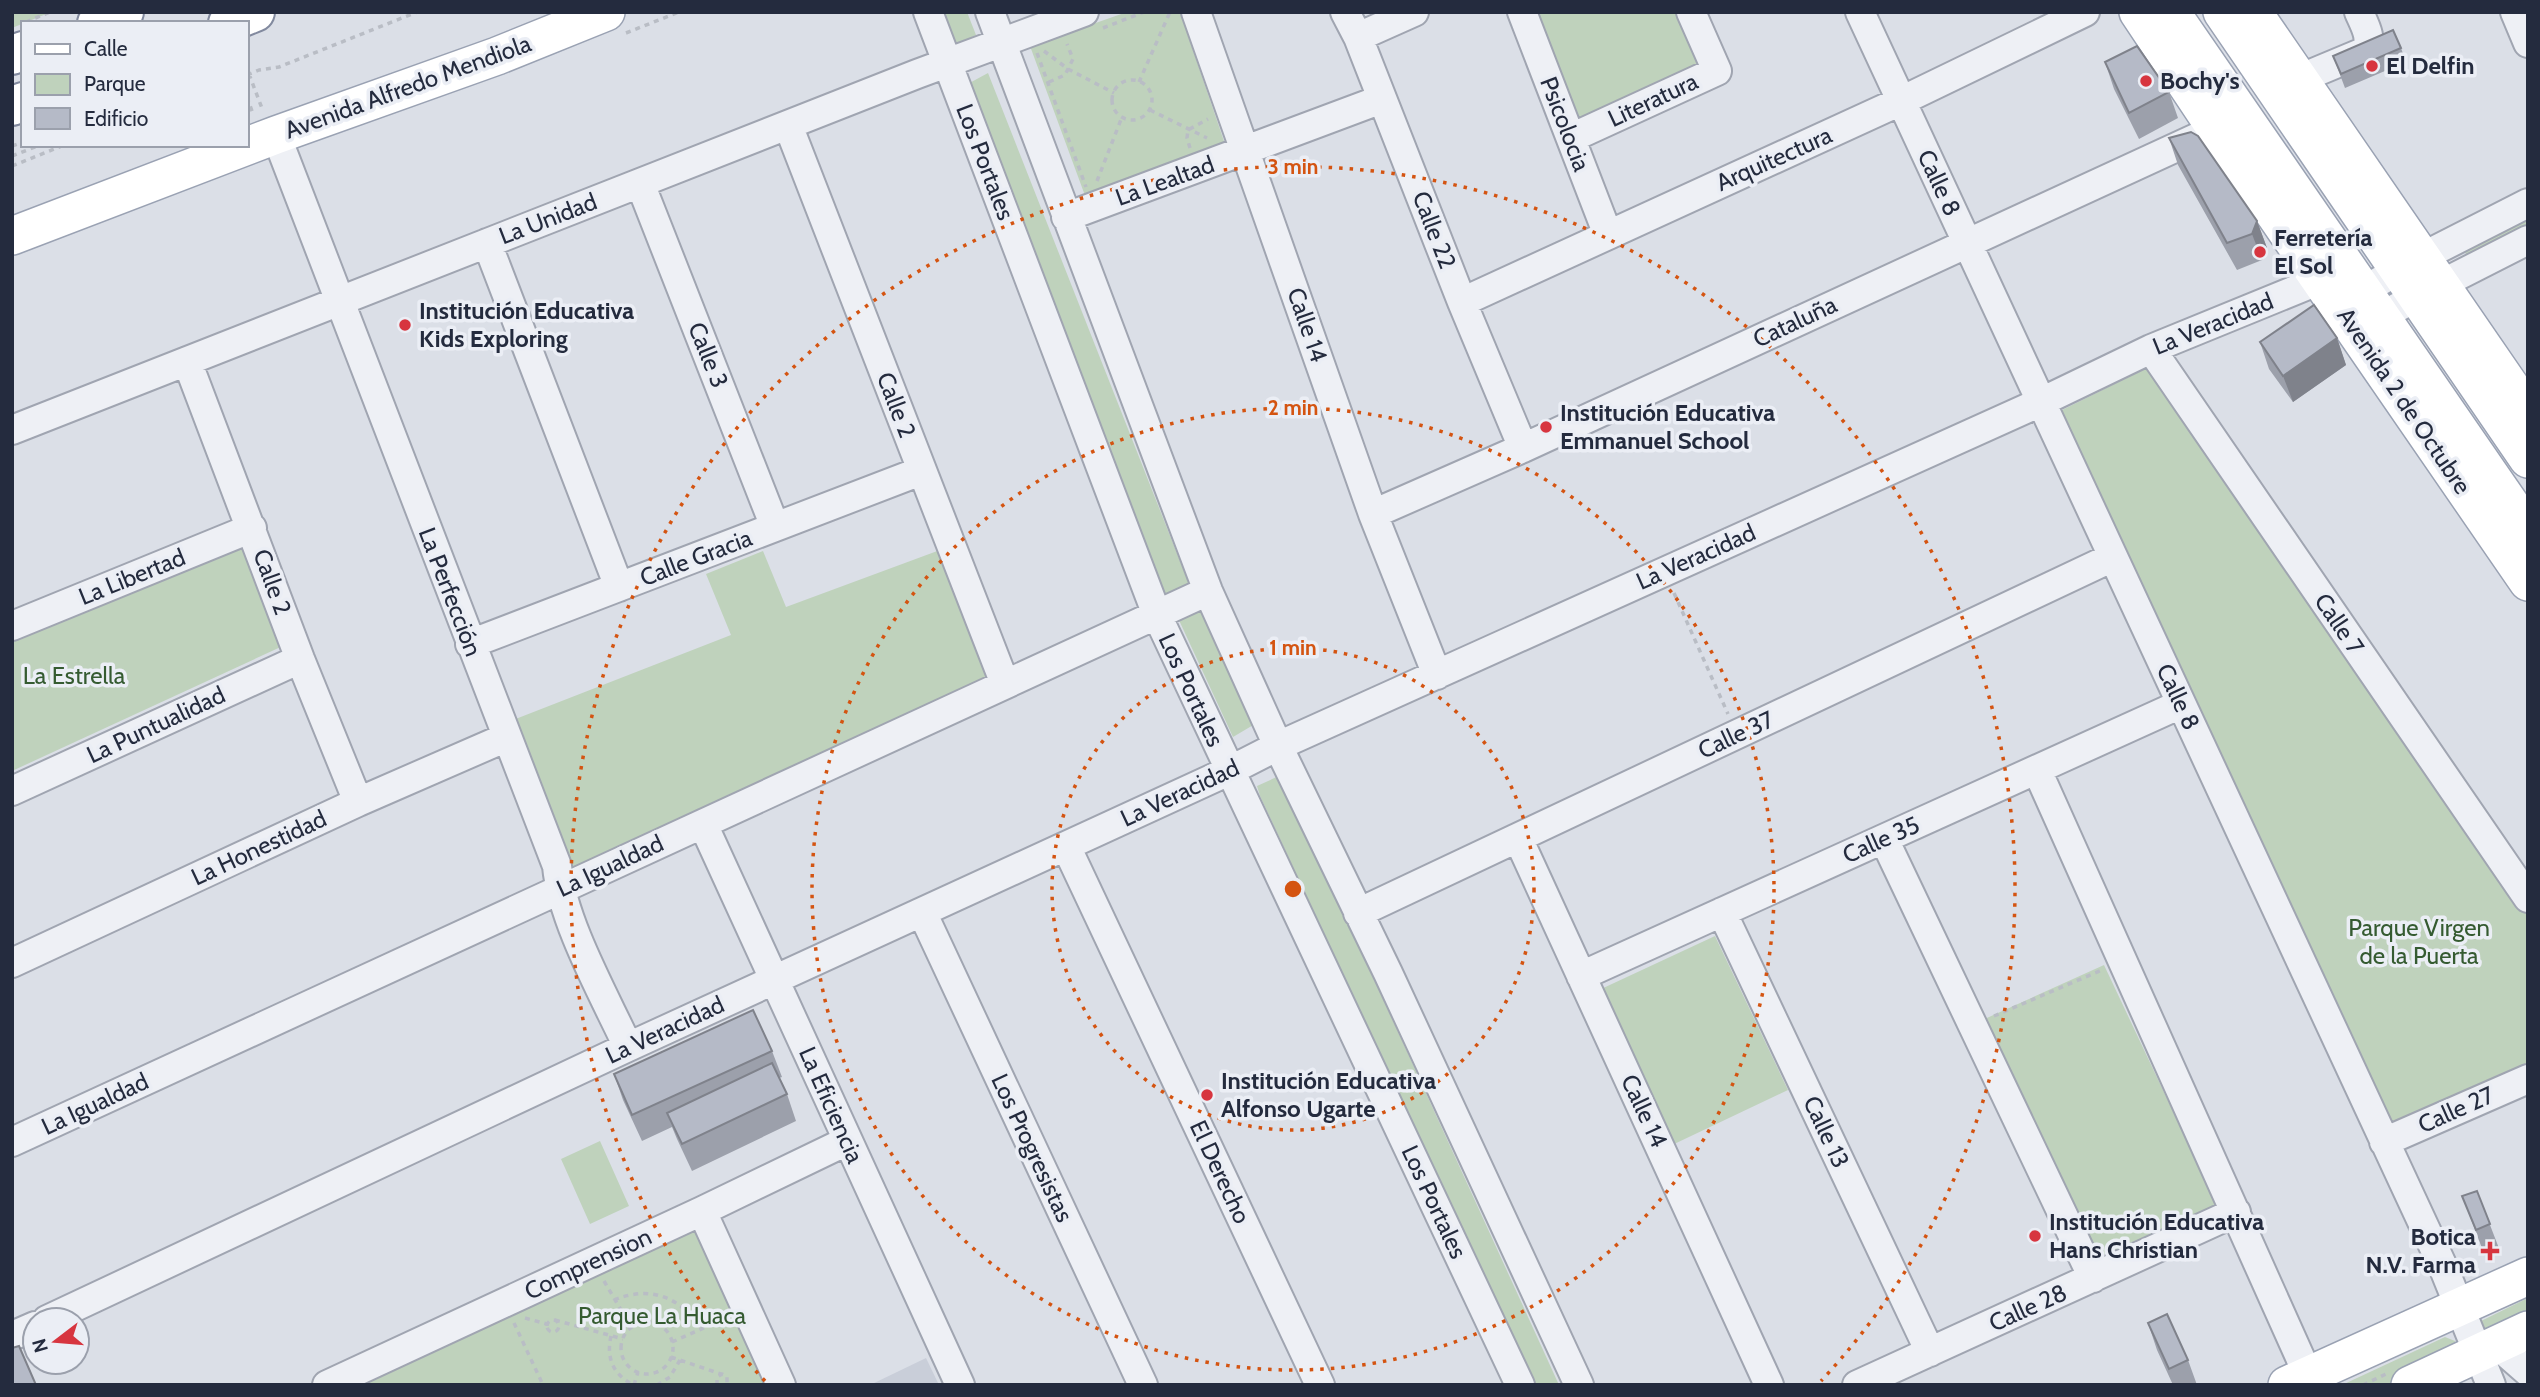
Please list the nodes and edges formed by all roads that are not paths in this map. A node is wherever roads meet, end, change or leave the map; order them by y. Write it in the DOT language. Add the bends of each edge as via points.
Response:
graph roads {
  1 [pos="124,12"];
  2 [pos="255,12"];
  3 [pos="562,12"];
  4 [pos="606,12"];
  5 [pos="928,12"];
  6 [pos="990,12"];
  7 [pos="1196,12"];
  8 [pos="1345,12"];
  9 [pos="1414,12"];
  10 [pos="1522,12"];
  11 [pos="1691,12"];
  12 [pos="1860,12"];
  13 [pos="2085,12"];
  14 [pos="2138,12"];
  15 [pos="2171,12"];
  16 [pos="2222,12"];
  17 [pos="2253,12"];
  18 [pos="2359,12"];
  19 [pos="2515,12"];
  20 [pos="102,21"];
  21 [pos="233,21"];
  22 [pos="1088,22"];
  23 [pos="1358,37"];
  24 [pos="2528,43"];
  25 [pos="1001,44"];
  26 [pos="497,56"];
  27 [pos="947,63"];
  28 [pos="2299,79"];
  29 [pos="1382,99"];
  30 [pos="1901,101"];
  31 [pos="788,125"];
  32 [pos="2216,130"];
  33 [pos="274,136"];
  34 [pos="1571,138"];
  35 [pos="248,146"];
  36 [pos="245,147"];
  37 [pos="1246,151"];
  38 [pos="640,183"];
  39 [pos="2528,203"];
  40 [pos="1066,217"];
  41 [pos="1608,235"];
  42 [pos="12,236"];
  43 [pos="2528,240"];
  44 [pos="1966,242"];
  45 [pos="487,243"];
  46 [pos="2419,277"];
  47 [pos="338,302"];
  48 [pos="1462,302"];
  49 [pos="2351,305"];
  50 [pos="2151,349"];
  51 [pos="187,361"];
  52 [pos="2040,402"];
  53 [pos="2528,412"];
  54 [pos="12,430"];
  55 [pos="1523,448"];
  56 [pos="2528,459"];
  57 [pos="921,471"];
  58 [pos="1373,514"];
  59 [pos="775,527"];
  60 [pos="252,528"];
  61 [pos="2528,530"];
  62 [pos="2113,557"];
  63 [pos="2528,582"];
  64 [pos="619,587"];
  65 [pos="1208,591"];
  66 [pos="1157,615"];
  67 [pos="12,626"];
  68 [pos="470,643"];
  69 [pos="300,659"];
  70 [pos="1437,675"];
  71 [pos="1005,684"];
  72 [pos="2181,704"];
  73 [pos="507,737"];
  74 [pos="1278,746"];
  75 [pos="2037,770"];
  76 [pos="1229,771"];
  77 [pos="12,791"];
  78 [pos="358,802"];
  79 [pos="703,824"];
  80 [pos="1518,838"];
  81 [pos="1885,839"];
  82 [pos="1066,846"];
  83 [pos="559,890"];
  84 [pos="2528,898"];
  85 [pos="922,912"];
  86 [pos="1722,912"];
  87 [pos="1358,913"];
  88 [pos="12,963"];
  89 [pos="1581,975"];
  90 [pos="773,980"];
  91 [pos="628,1047"];
  92 [pos="2528,1079"];
  93 [pos="847,1141"];
  94 [pos="12,1142"];
  95 [pos="2384,1142"];
  96 [pos="702,1211"];
  97 [pos="2236,1212"];
  98 [pos="2528,1276"];
  99 [pos="2093,1278"];
  100 [pos="77,1306"];
  101 [pos="2458,1306"];
  102 [pos="1930,1352"];
  103 [pos="2498,1353"];
  104 [pos="2528,1372"];
  105 [pos="2298,1380"];
  106 [pos="327,1385"];
  107 [pos="781,1385"];
  108 [pos="960,1385"];
  109 [pos="1143,1385"];
  110 [pos="1320,1385"];
  111 [pos="1520,1385"];
  112 [pos="1579,1385"];
  113 [pos="1769,1385"];
  114 [pos="1857,1385"];
  115 [pos="2410,1385"];
  1 -- 20 [label="highway"];
  2 -- 21 [label="highway"];
  3 -- 26 [label="street"];
  4 -- 26 [label="main road, Avenida Alfredo Mendiola"];
  5 -- 27 [label="street, Los Portales"];
  6 -- 25 [label="street"];
  7 -- 37 [label="street, Calle 14"];
  8 -- 23 [label="street, Calle 22"];
  9 -- 23 [label="street"];
  10 -- 34 [label="street, Psicolocia"];
  11 -- 34 [label="street, Literatura" via="1717,71"];
  12 -- 30 [label="street, Calle 8"];
  13 -- 30 [label="street, Arquitectura"];
  14 -- 32 [label="main road, Avenida 2 de Octubre"];
  15 -- 49 [label="main road, Avenida 2 de Octubre"];
  16 -- 46 [label="main road"];
  17 -- 28 [label="main road"];
  18 -- 28 [label="street" via="2370,45 2366,51"];
  19 -- 24 [label="street"];
  22 -- 25 [label="street, La Unidad"];
  23 -- 29 [label="street, Calle 22"];
  25 -- 27 [label="street, La Unidad"];
  25 -- 40 [label="street"];
  26 -- 33 [label="main road, Avenida Alfredo Mendiola"];
  27 -- 31 [label="street, La Unidad"];
  27 -- 66 [label="street, Los Portales"];
  28 -- 46 [label="main road"];
  29 -- 37 [label="street, La Lealtad"];
  29 -- 48 [label="street, Calle 22"];
  30 -- 41 [label="street, Arquitectura"];
  30 -- 44 [label="street, Calle 8"];
  31 -- 38 [label="street, La Unidad"];
  31 -- 57 [label="street, Calle 2"];
  32 -- 44 [label="street, Cataluña"];
  32 -- 49 [label="main road, Avenida 2 de Octubre"];
  33 -- 35 [label="main road, Avenida Alfredo Mendiola"];
  33 -- 47 [label="street, La Perfección"];
  34 -- 41 [label="street, Psicolocia"];
  36 -- 42 [label="main road, Avenida Alfredo Mendiola"];
  37 -- 40 [label="street, La Lealtad"];
  37 -- 58 [label="street, Calle 14"];
  38 -- 45 [label="street, La Unidad"];
  38 -- 59 [label="street, Calle 3"];
  39 -- 46 [label="street"];
  40 -- 65 [label="street"];
  41 -- 48 [label="street, Arquitectura"];
  43 -- 46 [label="street"];
  44 -- 52 [label="street, Calle 8"];
  44 -- 55 [label="street, Cataluña"];
  45 -- 47 [label="street, La Unidad"];
  45 -- 64 [label="street"];
  46 -- 49 [label="street, La Veracidad"];
  46 -- 53 [label="main road"];
  46 -- 56 [label="main road"];
  47 -- 51 [label="street, La Unidad"];
  47 -- 68 [label="street, La Perfección"];
  48 -- 55 [label="street, Calle 22"];
  49 -- 50 [label="street, La Veracidad"];
  49 -- 61 [label="main road, Avenida 2 de Octubre"];
  49 -- 63 [label="main road, Avenida 2 de Octubre"];
  50 -- 52 [label="street, La Veracidad"];
  50 -- 84 [label="street, Calle 7"];
  51 -- 54 [label="street, La Unidad"];
  51 -- 60 [label="street, Calle 2"];
  52 -- 62 [label="street, Calle 8"];
  52 -- 70 [label="street, La Veracidad"];
  55 -- 58 [label="street, Cataluña"];
  57 -- 59 [label="street, Calle Gracia"];
  57 -- 71 [label="street, Calle 2"];
  58 -- 70 [label="street, Calle 14"];
  59 -- 64 [label="street, Calle Gracia"];
  60 -- 67 [label="street, La Libertad"];
  60 -- 69 [label="street, Calle 2"];
  62 -- 72 [label="street, Calle 8"];
  62 -- 80 [label="street, Calle 37"];
  64 -- 68 [label="street, Calle Gracia"];
  65 -- 66 [label="street, La Igualdad"];
  65 -- 74 [label="street"];
  66 -- 71 [label="street, La Igualdad"];
  66 -- 76 [label="street, Los Portales"];
  68 -- 73 [label="street, La Perfección"];
  69 -- 77 [label="street, La Puntualidad"];
  69 -- 78 [label="street, Calle 2"];
  70 -- 74 [label="street, La Veracidad"];
  71 -- 79 [label="street, La Igualdad"];
  72 -- 75 [label="street, Calle 35"];
  72 -- 95 [label="street, Calle 8"];
  73 -- 78 [label="street, La Honestidad"];
  73 -- 83 [label="street, La Perfección" via="557,866"];
  74 -- 76 [label="street, La Veracidad"];
  74 -- 87 [label="street"];
  75 -- 81 [label="street, Calle 35"];
  75 -- 97 [label="street"];
  76 -- 82 [label="street, La Veracidad"];
  76 -- 111 [label="street, Los Portales"];
  78 -- 88 [label="street, La Honestidad"];
  79 -- 83 [label="street, La Igualdad"];
  79 -- 90 [label="street, La Eficiencia"];
  80 -- 87 [label="street, Calle 37"];
  80 -- 89 [label="street, Calle 14"];
  81 -- 86 [label="street, Calle 35"];
  81 -- 99 [label="street"];
  82 -- 85 [label="street, La Veracidad"];
  82 -- 110 [label="street, El Derecho"];
  83 -- 91 [label="street, La Perfección"];
  83 -- 94 [label="street, La Igualdad"];
  85 -- 90 [label="street, La Veracidad"];
  85 -- 109 [label="street, Los Progresistas"];
  86 -- 89 [label="street, Calle 35"];
  86 -- 102 [label="street, Calle 13"];
  87 -- 112 [label="street"];
  89 -- 113 [label="street, Calle 14"];
  90 -- 91 [label="street, La Veracidad"];
  90 -- 93 [label="street, La Eficiencia"];
  91 -- 100 [label="street, La Veracidad"];
  92 -- 95 [label="street, Calle 27"];
  93 -- 96 [label="street, Comprension"];
  93 -- 108 [label="street, La Eficiencia"];
  95 -- 101 [label="street, Calle 8"];
  96 -- 106 [label="street, Comprension"];
  96 -- 107 [label="street"];
  97 -- 99 [label="street, Calle 28"];
  97 -- 105 [label="street"];
  98 -- 101 [label="main road"];
  99 -- 102 [label="street, Calle 28"];
  101 -- 103 [label="street, Calle 8"];
  101 -- 105 [label="main road"];
  102 -- 114 [label="street, Calle 28"];
  103 -- 104 [label="street"];
  103 -- 115 [label="main road"];
}
